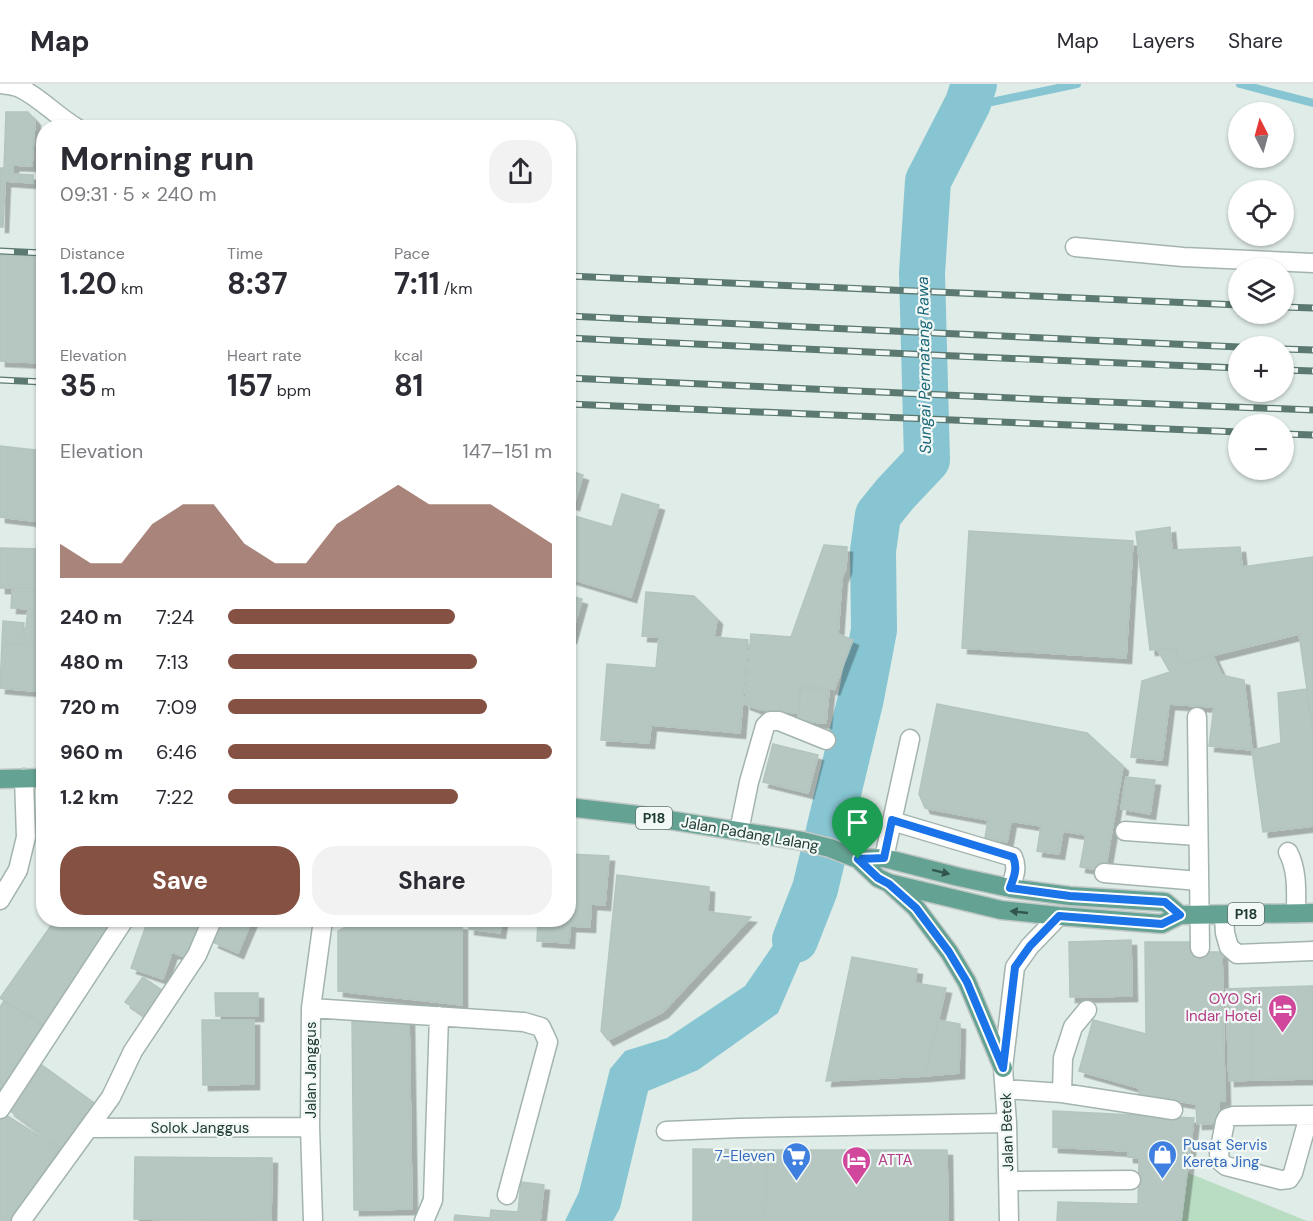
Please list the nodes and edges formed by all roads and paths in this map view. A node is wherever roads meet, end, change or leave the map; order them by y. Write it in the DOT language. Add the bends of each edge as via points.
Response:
graph roads {
  1 [pos="0,84"];
  2 [pos="63,120"];
  3 [pos="1075,247"];
  4 [pos="1313,263"];
  5 [pos="1197,717"];
  6 [pos="910,739"];
  7 [pos="826,740"];
  8 [pos="24,778"];
  9 [pos="36,778"];
  10 [pos="0,779"];
  11 [pos="576,808"];
  12 [pos="892,820"];
  13 [pos="739,831"];
  14 [pos="1125,831"];
  15 [pos="1198,836"];
  16 [pos="1288,852"];
  17 [pos="854,857"];
  18 [pos="884,858"];
  19 [pos="1104,873"];
  20 [pos="1199,881"];
  21 [pos="889,884"];
  22 [pos="1010,888"];
  23 [pos="0,900"];
  24 [pos="1304,913"];
  25 [pos="1180,915"];
  26 [pos="1199,915"];
  27 [pos="1224,915"];
  28 [pos="1059,916"];
  29 [pos="119,927"];
  30 [pos="209,927"];
  31 [pos="322,927"];
  32 [pos="1200,948"];
  33 [pos="1313,951"];
  34 [pos="311,1008"];
  35 [pos="1087,1010"];
  36 [pos="439,1016"];
  37 [pos="1003,1068"];
  38 [pos="1005,1089"];
  39 [pos="1062,1093"];
  40 [pos="0,1108"];
  41 [pos="1173,1110"];
  42 [pos="1311,1116"];
  43 [pos="1007,1123"];
  44 [pos="310,1127"];
  45 [pos="89,1128"];
  46 [pos="666,1131"];
  47 [pos="1131,1180"];
  48 [pos="1009,1181"];
  49 [pos="507,1195"];
  50 [pos="21,1221"];
  51 [pos="313,1221"];
  52 [pos="424,1221"];
  53 [pos="1009,1221"];
  1 -- 2 [label="street" via="20,87"];
  3 -- 4 [label="street"];
  5 -- 15 [label="street"];
  6 -- 12 [label="street"];
  7 -- 13 [label="street" via="779,721 770,721 765,726"];
  8 -- 9 [label="main road"];
  8 -- 10 [label="main road"];
  8 -- 23 [label="street" via="26,837 18,870"];
  11 -- 13 [label="main road, Jalan Padang Lalang / P18"];
  12 -- 18 [label="street"];
  12 -- 22 [label="street" via="1013,857 1016,868"];
  13 -- 17 [label="main road, Jalan Padang Lalang / P18" via="802,841"];
  14 -- 15 [label="street"];
  15 -- 20 [label="street"];
  16 -- 24 [label="street"];
  17 -- 18 [label="main road, Jalan Padang Lalang / P18"];
  17 -- 21 [label="main road, Jalan Padang Lalang / P18"];
  18 -- 22 [label="main road, Jalan Padang Lalang / P18, one-way"];
  19 -- 20 [label="street"];
  20 -- 26 [label="street"];
  28 -- 21 [label="main road, P18, one-way" via="1001,910"];
  21 -- 37 [label="main road, Jalan Padang Lalang" via="916,908 949,952 967,982"];
  22 -- 25 [label="main road, P18" via="1165,902"];
  24 -- 27 [label="main road, P18"];
  25 -- 26 [label="main road, P18"];
  25 -- 28 [label="main road, P18" via="1162,924"];
  26 -- 27 [label="main road, P18"];
  26 -- 32 [label="street"];
  27 -- 33 [label="street" via="1229,946 1237,954"];
  28 -- 37 [label="street, Jalan Betek" via="1015,967"];
  29 -- 40 [label="street"];
  30 -- 45 [label="street" via="197,955 133,1050 111,1097"];
  31 -- 34 [label="street, Jalan Janggus"];
  34 -- 36 [label="street"];
  34 -- 44 [label="street, Jalan Janggus"];
  35 -- 39 [label="street" via="1073,1027 1063,1058"];
  36 -- 49 [label="street" via="524,1022 541,1027 548,1042"];
  36 -- 52 [label="street" via="433,1200"];
  37 -- 38 [label="street, Jalan Betek"];
  38 -- 39 [label="street"];
  38 -- 43 [label="street, Jalan Betek"];
  39 -- 41 [label="street"];
  42 -- 42 [label="street" via="1227,1118 1220,1161 1226,1166 1289,1179"];
  43 -- 46 [label="street"];
  43 -- 48 [label="street, Jalan Betek"];
  44 -- 45 [label="street, Solok Janggus"];
  44 -- 51 [label="street, Jalan Janggus"];
  45 -- 50 [label="street"];
  47 -- 48 [label="street"];
  48 -- 53 [label="street, Jalan Betek"];
}
